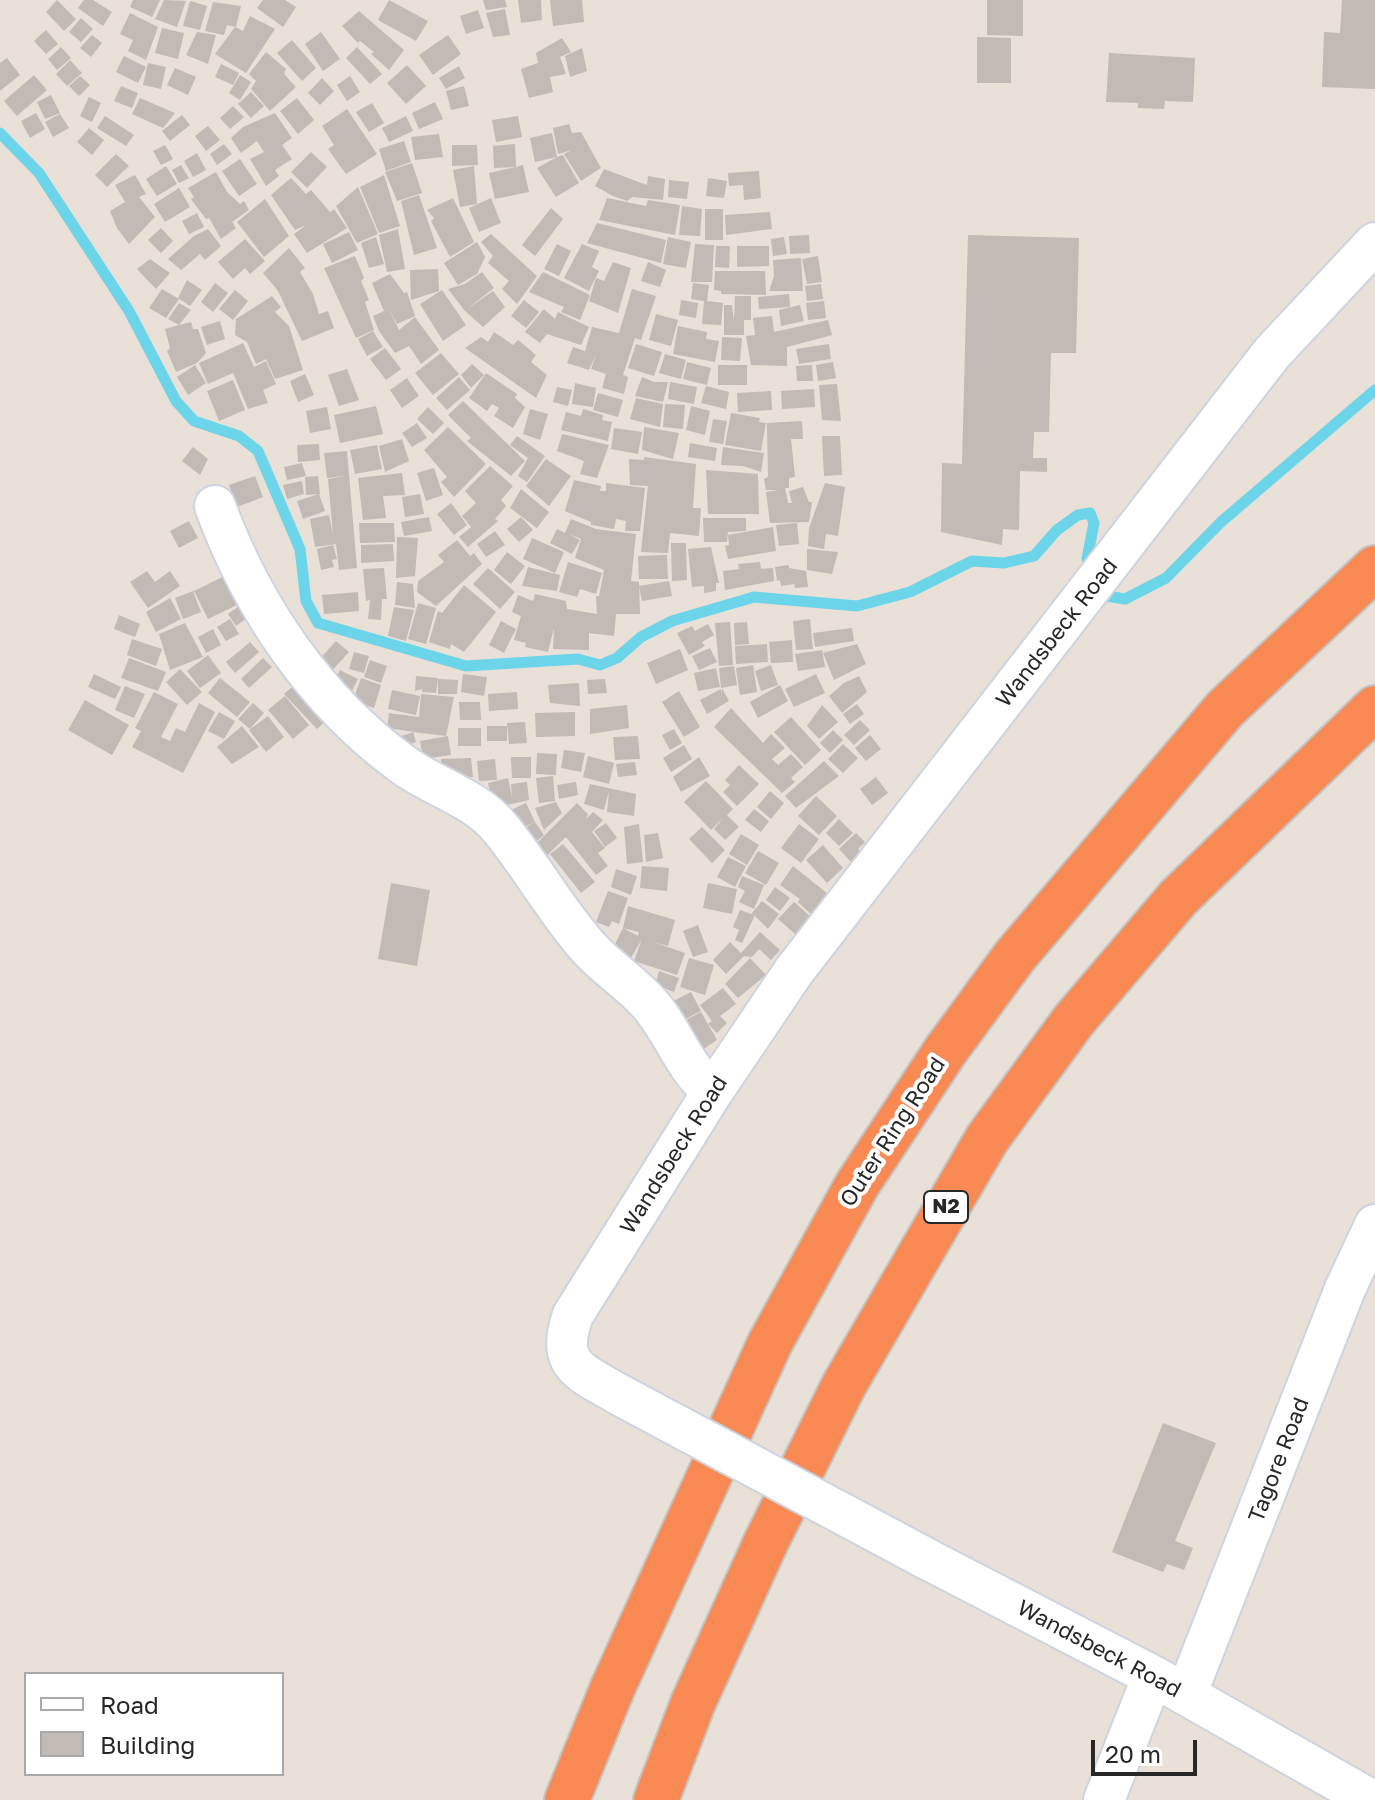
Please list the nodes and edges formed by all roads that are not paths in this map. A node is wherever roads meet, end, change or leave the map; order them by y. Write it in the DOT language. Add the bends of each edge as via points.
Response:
graph roads {
  1 [pos="1375,243"];
  2 [pos="215,506"];
  3 [pos="1375,568"];
  4 [pos="1375,708"];
  5 [pos="703,1082"];
  6 [pos="1375,1225"];
  7 [pos="1170,1686"];
  8 [pos="567,1800"];
  9 [pos="656,1800"];
  10 [pos="1104,1800"];
  11 [pos="1371,1800"];
  1 -- 5 [label="street, Wandsbeck Road" via="1272,353"];
  2 -- 5 [label="street" via="235,560 282,641 357,725 407,767 451,788 499,826 589,949 654,1009"];
  3 -- 8 [label="highway, Outer Ring Road" via="1225,709 1015,956 865,1173 770,1343 619,1673"];
  4 -- 9 [label="highway, N2" via="1178,898 1074,1020 987,1139 838,1398 717,1649"];
  5 -- 7 [label="street, Wandsbeck Road, bridge" via="573,1315 565,1348 571,1361 618,1394"];
  6 -- 7 [label="street, Tagore Road"];
  7 -- 10 [label="street, Tagore Road"];
  7 -- 11 [label="street, Wandsbeck Road"];
}
